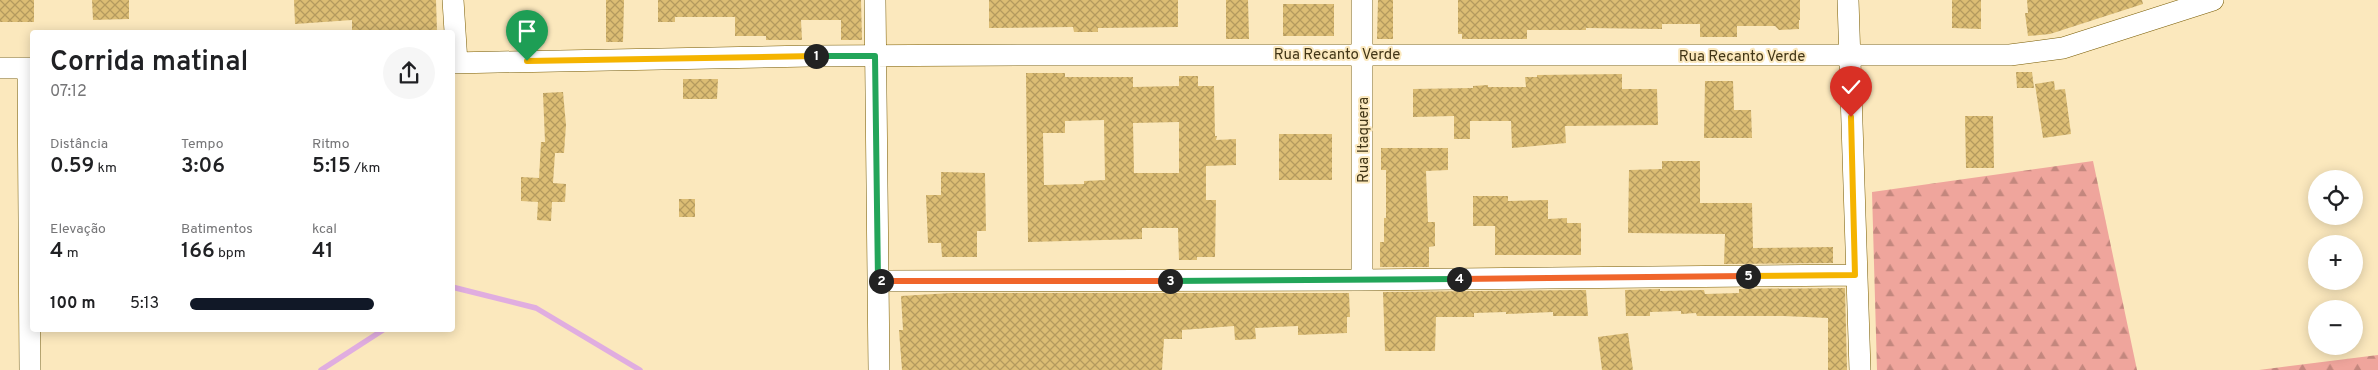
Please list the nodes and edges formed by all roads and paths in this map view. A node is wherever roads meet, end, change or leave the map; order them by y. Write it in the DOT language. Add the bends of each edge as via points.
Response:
graph roads {
  1 [pos="454,0"];
  2 [pos="875,0"];
  3 [pos="1362,0"];
  4 [pos="1848,0"];
  5 [pos="2213,0"];
  6 [pos="2151,9"];
  7 [pos="454,30"];
  8 [pos="1363,54"];
  9 [pos="875,56"];
  10 [pos="1849,56"];
  11 [pos="455,63"];
  12 [pos="0,68"];
  13 [pos="30,68"];
  14 [pos="1855,275"];
  15 [pos="1362,280"];
  16 [pos="878,281"];
  17 [pos="30,370"];
  18 [pos="880,370"];
  19 [pos="1860,370"];
  1 -- 7 [label="street"];
  2 -- 9 [label="street"];
  3 -- 8 [label="street, Rua Itaquera"];
  4 -- 10 [label="street"];
  5 -- 6 [label="street, Rua Recanto Verde"];
  6 -- 10 [label="street, Rua Recanto Verde" via="2063,48 2010,55"];
  8 -- 9 [label="street, Rua Recanto Verde"];
  8 -- 10 [label="street, Rua Recanto Verde"];
  8 -- 15 [label="street, Rua Itaquera"];
  9 -- 11 [label="street, Rua Recanto Verde"];
  9 -- 16 [label="street"];
  10 -- 14 [label="street"];
  12 -- 13 [label="street"];
  13 -- 17 [label="street"];
  14 -- 15 [label="street"];
  14 -- 19 [label="street"];
  15 -- 16 [label="street"];
  16 -- 18 [label="street"];
}
